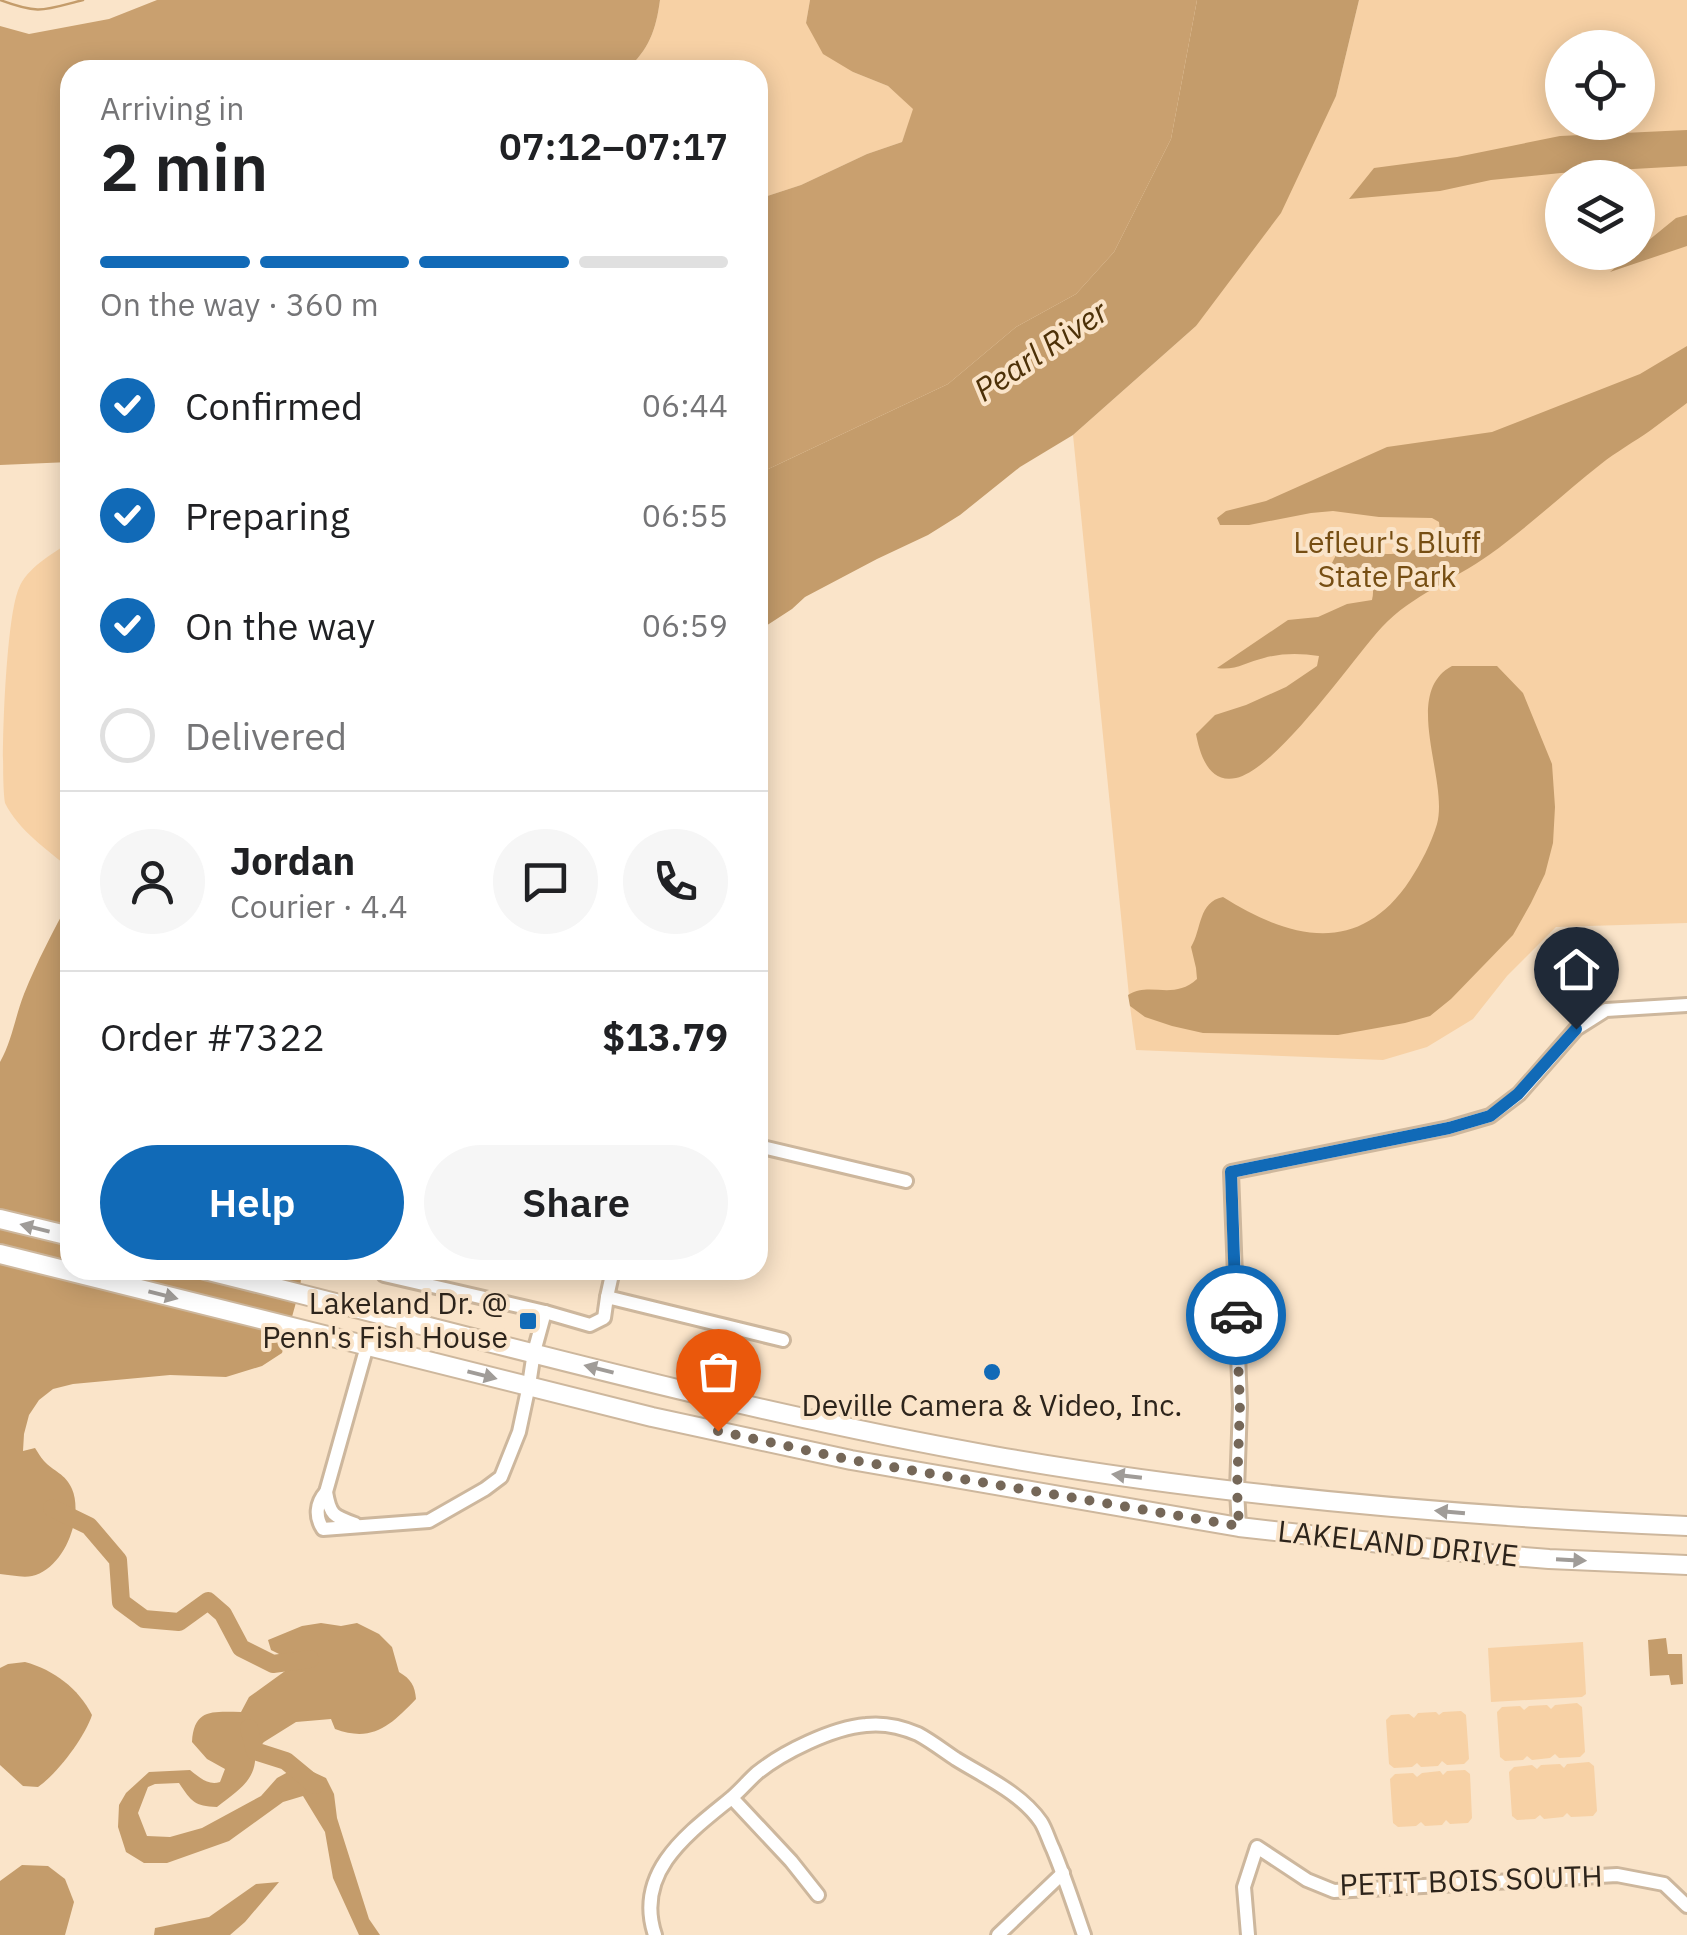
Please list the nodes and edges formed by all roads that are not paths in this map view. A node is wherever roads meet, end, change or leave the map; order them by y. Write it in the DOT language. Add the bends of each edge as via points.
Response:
graph roads {
  1 [pos="1687,1006"];
  2 [pos="768,1148"];
  3 [pos="906,1181"];
  4 [pos="0,1219"];
  5 [pos="60,1234"];
  6 [pos="0,1254"];
  7 [pos="60,1269"];
  8 [pos="104,1280"];
  9 [pos="245,1280"];
  10 [pos="406,1280"];
  11 [pos="611,1280"];
  12 [pos="607,1296"];
  13 [pos="545,1312"];
  14 [pos="783,1340"];
  15 [pos="367,1346"];
  16 [pos="534,1352"];
  17 [pos="530,1385"];
  18 [pos="1237,1490"];
  19 [pos="1239,1526"];
  20 [pos="1687,1526"];
  21 [pos="1681,1567"];
  22 [pos="732,1798"];
  23 [pos="1063,1873"];
  24 [pos="818,1895"];
  25 [pos="1687,1906"];
  26 [pos="655,1935"];
  27 [pos="998,1935"];
  28 [pos="1084,1935"];
  29 [pos="1248,1935"];
  1 -- 18 [label="street" via="1606,1010 1576,1029 1490,1116 1231,1172"];
  2 -- 3 [label="street"];
  5 -- 4 [label="highway, one-way"];
  6 -- 7 [label="highway, LAKELAND DRIVE, one-way"];
  8 -- 15 [label="highway, LAKELAND DRIVE, one-way"];
  9 -- 16 [label="highway, LAKELAND DRIVE"];
  10 -- 13 [label="street"];
  11 -- 12 [label="street"];
  12 -- 13 [label="street" via="604,1318 590,1325"];
  12 -- 14 [label="street"];
  13 -- 16 [label="street"];
  15 -- 17 [label="highway, LAKELAND DRIVE, one-way"];
  15 -- 17 [label="street" via="320,1498 323,1529 429,1521 501,1478"];
  16 -- 17 [label="street"];
  18 -- 16 [label="highway, LAKELAND DRIVE, one-way" via="855,1429"];
  17 -- 19 [label="highway, LAKELAND DRIVE" via="851,1460"];
  18 -- 19 [label="street"];
  20 -- 18 [label="highway, LAKELAND DRIVE, one-way" via="1424,1510"];
  19 -- 21 [label="highway, LAKELAND DRIVE, one-way" via="1450,1551"];
  22 -- 23 [label="street" via="758,1772 809,1742 836,1730 891,1725 1022,1801 1042,1823"];
  22 -- 24 [label="street"];
  22 -- 26 [label="street" via="695,1826 655,1879"];
  23 -- 27 [label="street"];
  23 -- 28 [label="street"];
  25 -- 29 [label="street, PETIT BOIS SOUTH" via="1664,1884 1617,1875 1334,1890 1257,1847 1244,1888"];
}
